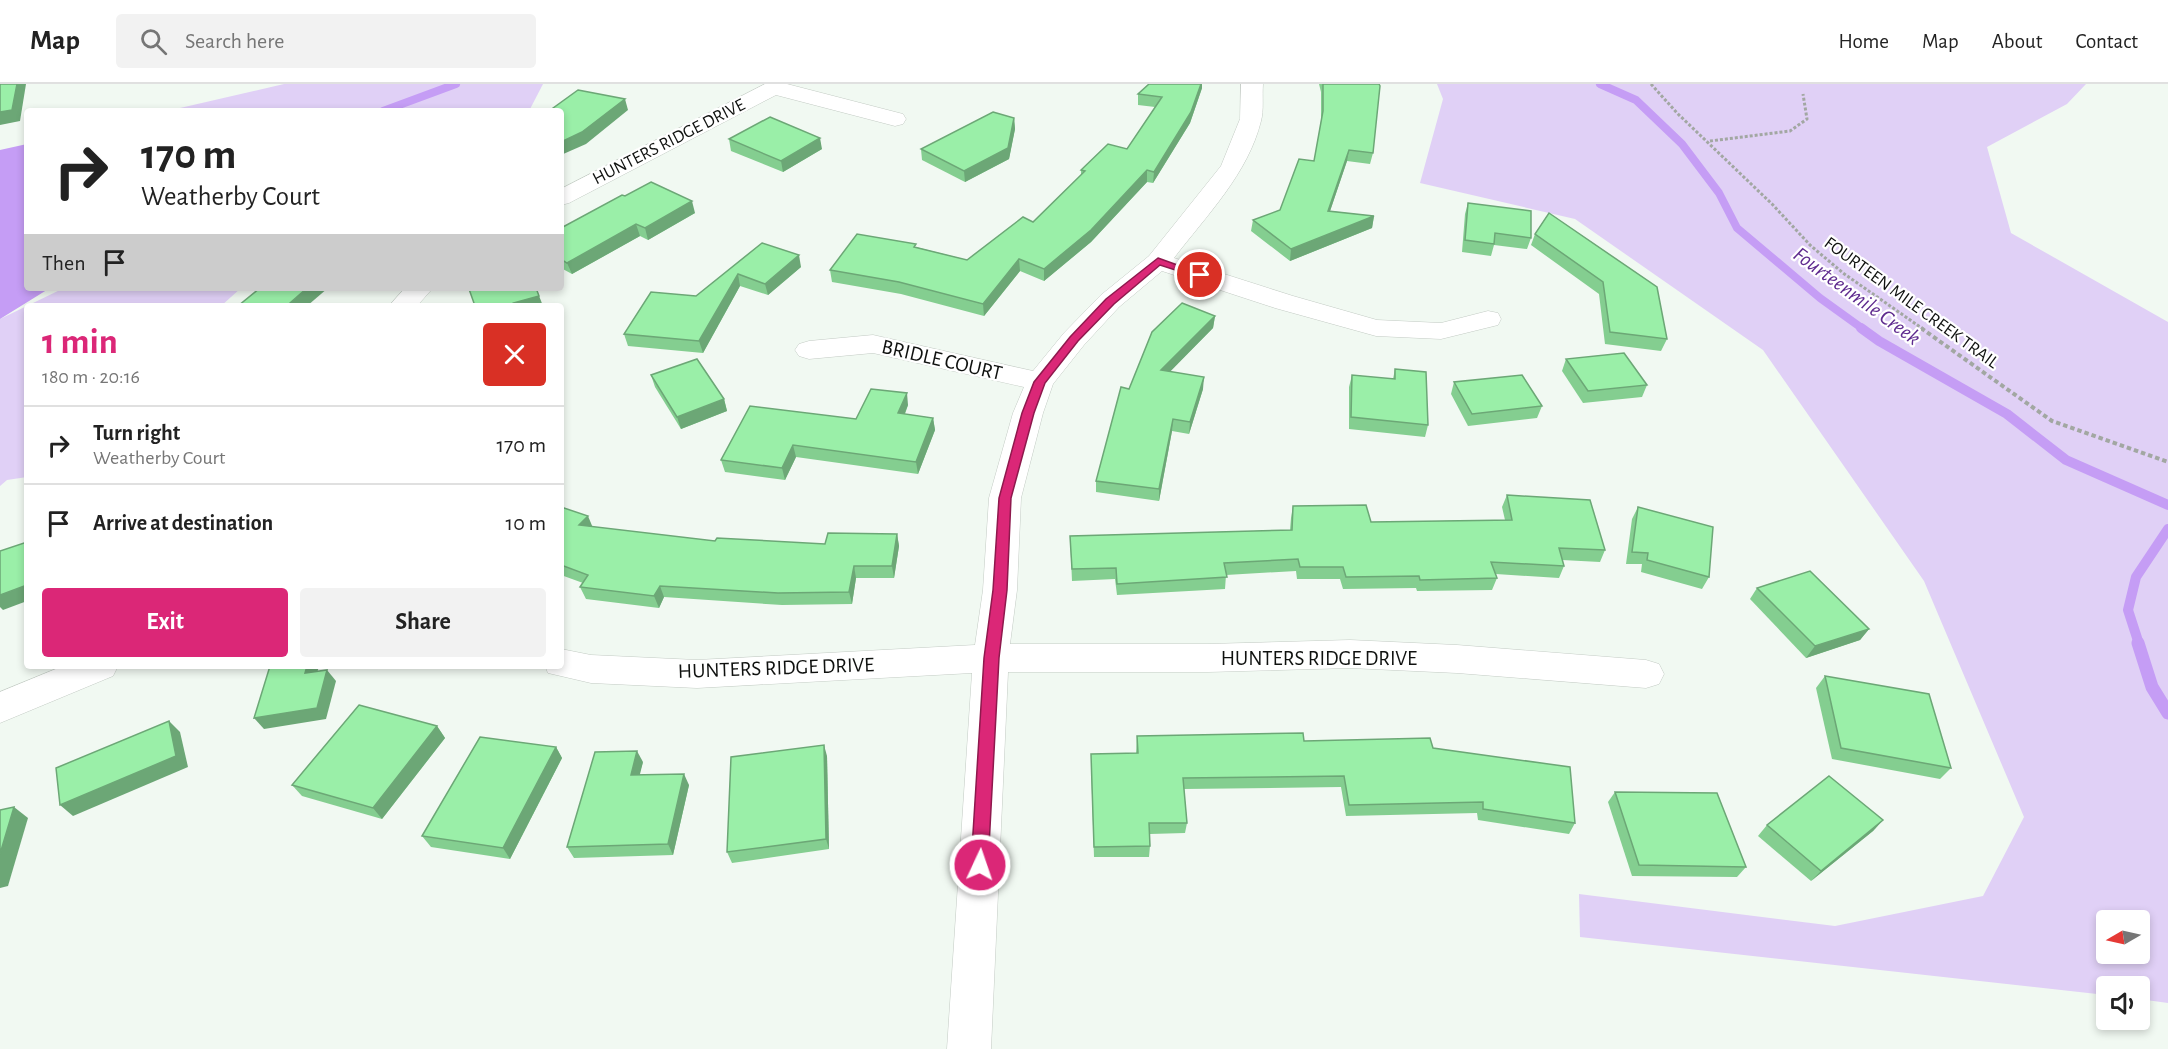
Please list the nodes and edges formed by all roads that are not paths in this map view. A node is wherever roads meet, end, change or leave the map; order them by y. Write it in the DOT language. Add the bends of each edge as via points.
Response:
graph roads {
  1 [pos="1252,84"];
  2 [pos="775,86"];
  3 [pos="895,119"];
  4 [pos="564,196"];
  5 [pos="1158,261"];
  6 [pos="417,291"];
  7 [pos="405,303"];
  8 [pos="1488,319"];
  9 [pos="808,350"];
  10 [pos="1040,382"];
  11 [pos="991,658"];
  12 [pos="564,664"];
  13 [pos="93,669"];
  14 [pos="1646,674"];
  15 [pos="0,708"];
  16 [pos="969,1049"];
  1 -- 5 [label="street" via="1251,119 1231,168"];
  2 -- 3 [label="street"];
  2 -- 4 [label="street, HUNTERS RIDGE DRIVE"];
  5 -- 8 [label="street" via="1376,328 1441,332"];
  5 -- 10 [label="street" via="1110,302"];
  6 -- 7 [label="street"];
  9 -- 10 [label="street, BRIDLE COURT" via="873,344"];
  10 -- 11 [label="street" via="1005,498 1000,590"];
  11 -- 12 [label="street, HUNTERS RIDGE DRIVE" via="697,674 591,669"];
  11 -- 14 [label="street, HUNTERS RIDGE DRIVE" via="1350,654"];
  11 -- 16 [label="street"];
  13 -- 15 [label="street"];
}
